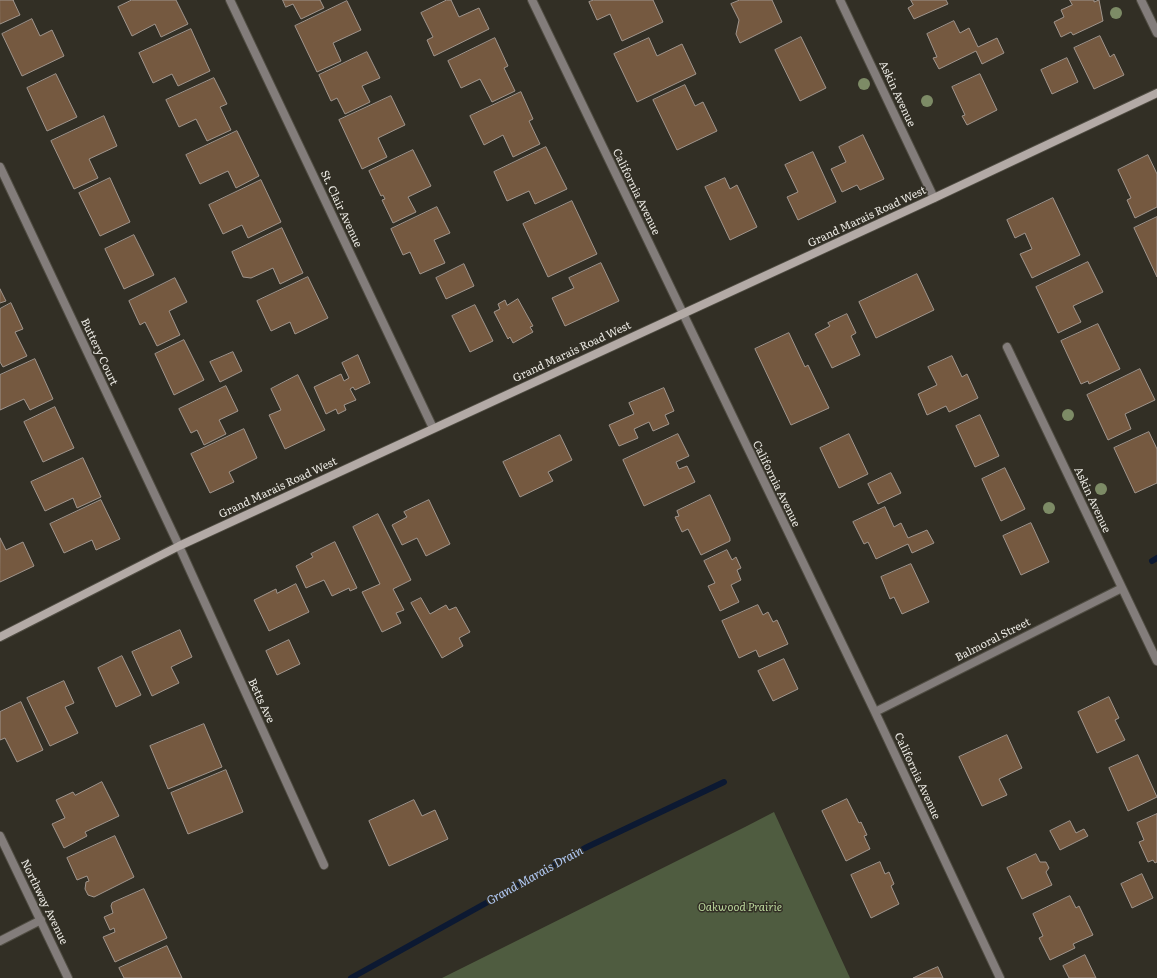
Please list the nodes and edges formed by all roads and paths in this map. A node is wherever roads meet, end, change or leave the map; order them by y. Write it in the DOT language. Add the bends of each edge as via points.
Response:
graph roads {
  1 [pos="230,0"];
  2 [pos="532,0"];
  3 [pos="840,0"];
  4 [pos="1141,0"];
  5 [pos="1157,33"];
  6 [pos="1157,93"];
  7 [pos="0,167"];
  8 [pos="934,198"];
  9 [pos="682,314"];
  10 [pos="1007,347"];
  11 [pos="433,428"];
  12 [pos="179,546"];
  13 [pos="1122,588"];
  14 [pos="0,637"];
  15 [pos="1157,662"];
  16 [pos="875,712"];
  17 [pos="0,836"];
  18 [pos="324,865"];
  19 [pos="41,920"];
  20 [pos="0,941"];
  21 [pos="68,978"];
  22 [pos="1000,978"];
  1 -- 11 [label="street, St. Clair Avenue"];
  2 -- 9 [label="street, California Avenue"];
  3 -- 8 [label="street, Askin Avenue"];
  4 -- 5 [label="street"];
  6 -- 8 [label="street, Grand Marais Road West"];
  7 -- 12 [label="street, Buttery Court"];
  8 -- 9 [label="street, Grand Marais Road West"];
  9 -- 11 [label="street, Grand Marais Road West"];
  9 -- 16 [label="street, California Avenue"];
  10 -- 13 [label="street, Askin Avenue"];
  11 -- 12 [label="street, Grand Marais Road West"];
  12 -- 14 [label="street, Grand Marais Road West"];
  12 -- 18 [label="street, Betts Ave"];
  13 -- 15 [label="street, Askin Avenue"];
  13 -- 16 [label="street, Balmoral Street"];
  16 -- 22 [label="street, California Avenue"];
  17 -- 19 [label="street, Northway Avenue"];
  19 -- 20 [label="street"];
  19 -- 21 [label="street, Northway Avenue"];
}
